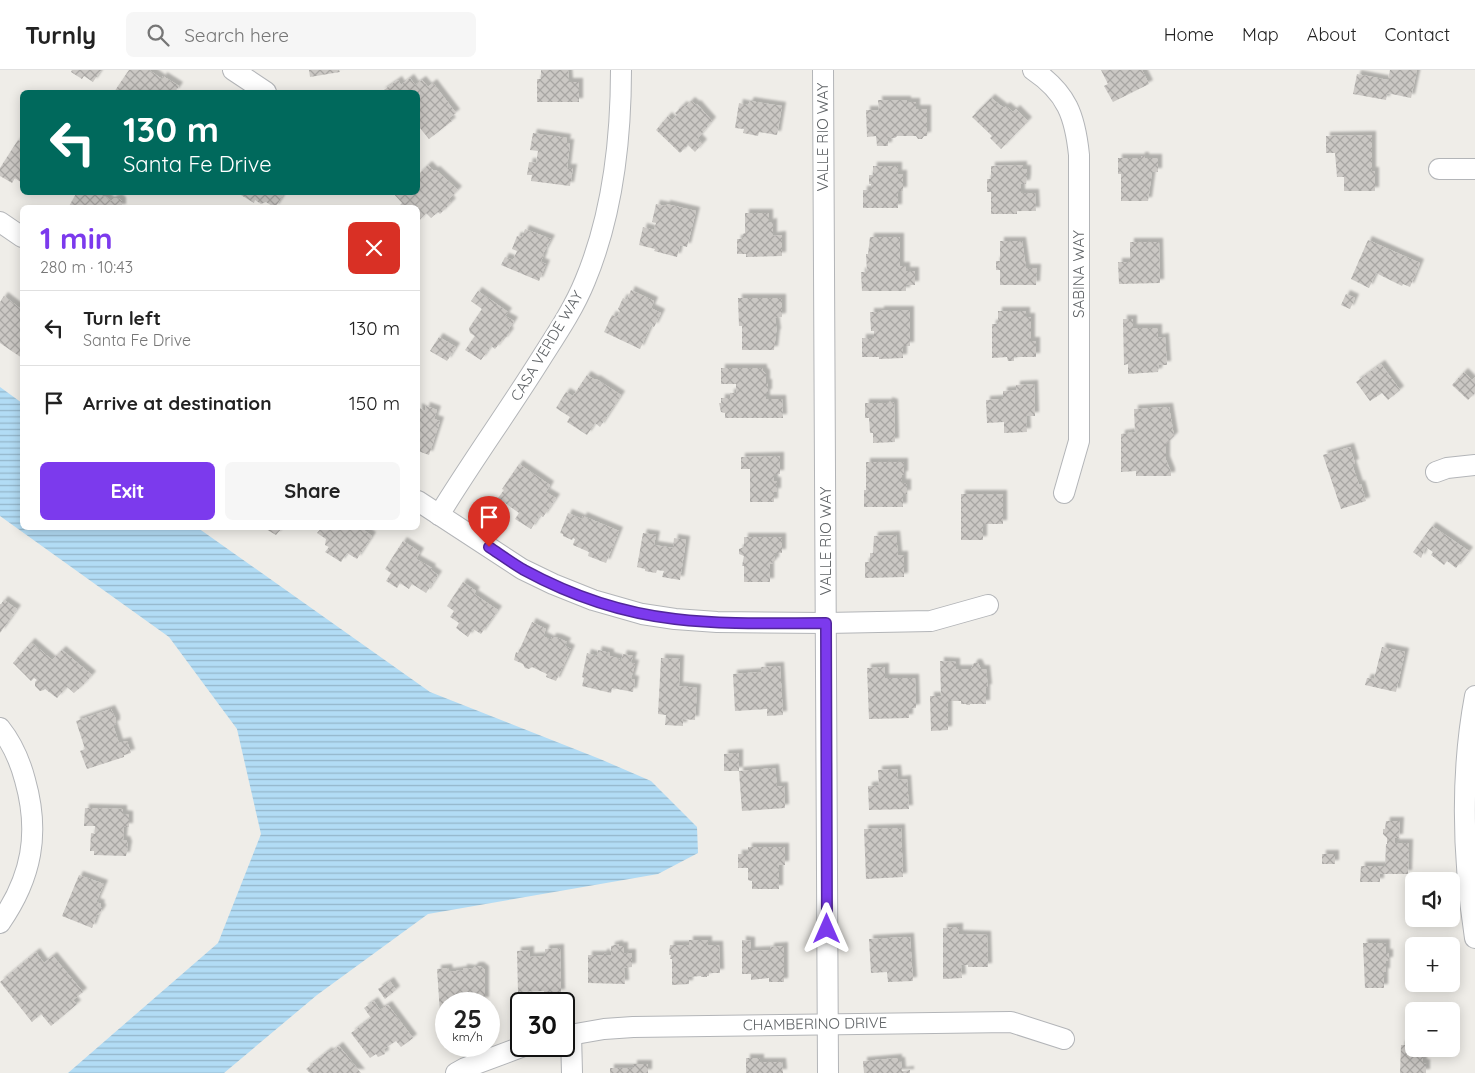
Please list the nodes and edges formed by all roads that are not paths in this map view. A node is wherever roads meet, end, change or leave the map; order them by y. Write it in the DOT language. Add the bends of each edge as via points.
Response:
graph roads {
  1 [pos="233,70"];
  2 [pos="621,70"];
  3 [pos="822,70"];
  4 [pos="1033,70"];
  5 [pos="263,90"];
  6 [pos="1439,169"];
  7 [pos="1475,169"];
  8 [pos="0,222"];
  9 [pos="20,236"];
  10 [pos="1475,465"];
  11 [pos="1436,472"];
  12 [pos="1064,493"];
  13 [pos="420,502"];
  14 [pos="439,515"];
  15 [pos="988,605"];
  16 [pos="826,623"];
  17 [pos="1475,696"];
  18 [pos="0,728"];
  19 [pos="0,923"];
  20 [pos="1475,938"];
  21 [pos="828,1024"];
  22 [pos="575,1034"];
  23 [pos="1064,1039"];
  24 [pos="510,1051"];
  25 [pos="570,1057"];
  26 [pos="456,1073"];
  27 [pos="572,1073"];
  28 [pos="828,1073"];
  1 -- 5 [label="street"];
  2 -- 14 [label="street, CASA VERDE WAY" via="619,136 611,192 584,282 567,318"];
  3 -- 16 [label="street, VALLE RIO WAY"];
  4 -- 12 [label="street, SABINA WAY" via="1060,94 1071,113 1079,155 1079,441"];
  6 -- 7 [label="street"];
  8 -- 9 [label="street"];
  10 -- 11 [label="street"];
  13 -- 14 [label="street"];
  14 -- 16 [label="street" via="522,569 593,600 642,614 675,620"];
  15 -- 16 [label="street" via="931,621"];
  16 -- 21 [label="street, VALLE RIO WAY"];
  17 -- 20 [label="street" via="1467,753 1465,803 1467,871"];
  18 -- 19 [label="street" via="21,765 30,797 33,825 23,882"];
  21 -- 22 [label="street, CHAMBERINO DRIVE" via="633,1027"];
  21 -- 23 [label="street, CHAMBERINO DRIVE" via="1011,1022"];
  21 -- 28 [label="street, VALLE RIO WAY"];
  24 -- 26 [label="street"];
  25 -- 27 [label="street"];
}
